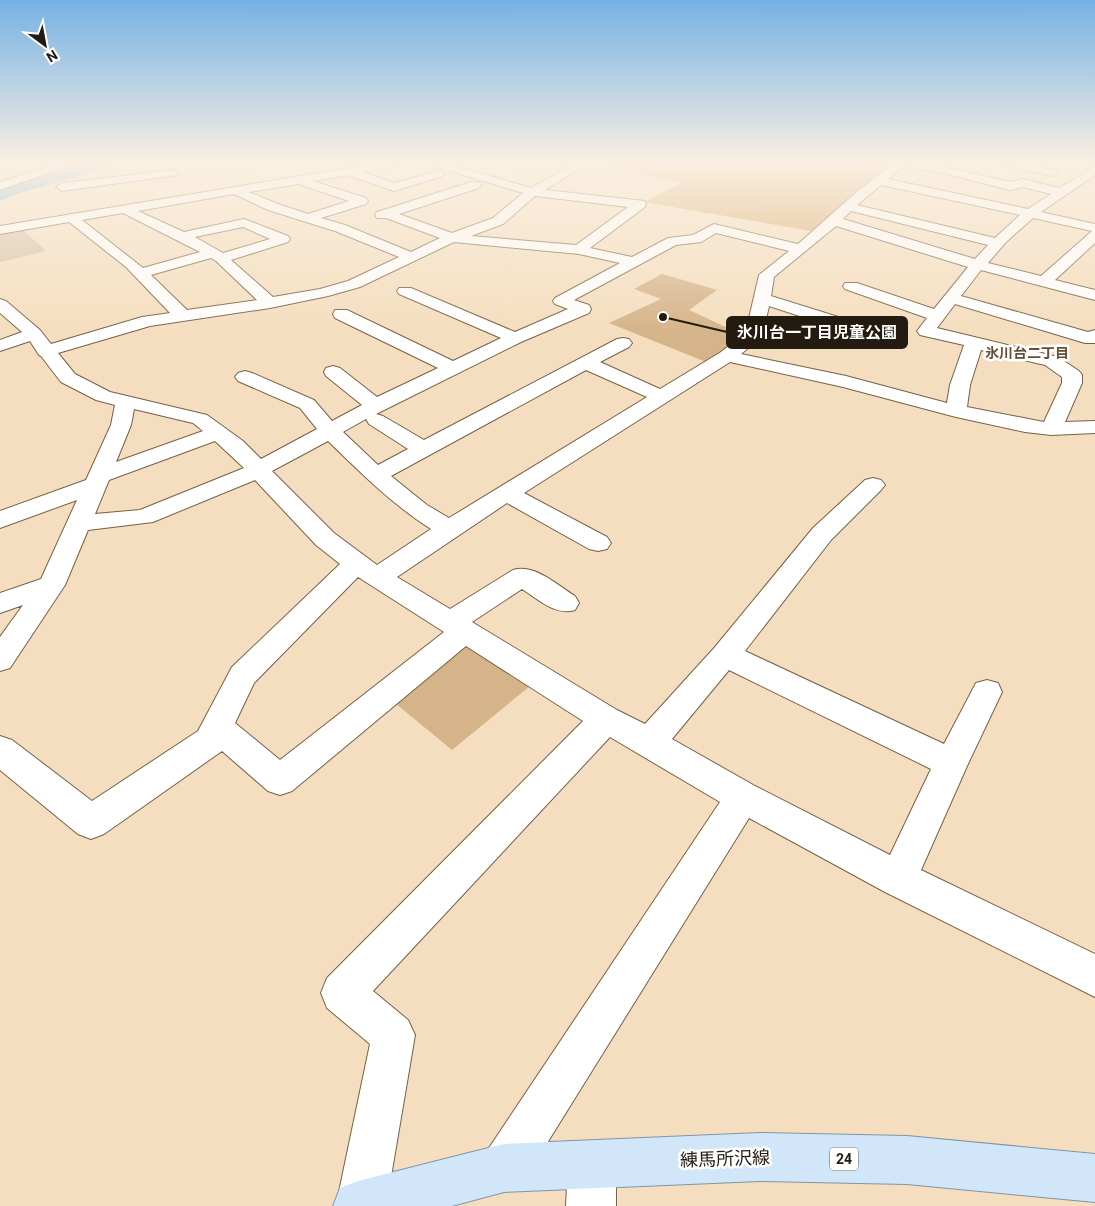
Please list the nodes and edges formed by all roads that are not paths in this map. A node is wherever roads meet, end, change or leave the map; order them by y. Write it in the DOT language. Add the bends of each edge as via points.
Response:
graph roads {
  1 [pos="52,220"];
  2 [pos="74,220"];
  3 [pos="148,220"];
  4 [pos="315,220"];
  5 [pos="366,220"];
  6 [pos="405,220"];
  7 [pos="499,220"];
  8 [pos="619,220"];
  9 [pos="907,220"];
  10 [pos="917,220"];
  11 [pos="1023,220"];
  12 [pos="1059,220"];
  13 [pos="834,221"];
  14 [pos="914,222"];
  15 [pos="340,228"];
  16 [pos="1095,228"];
  17 [pos="0,230"];
  18 [pos="1095,235"];
  19 [pos="182,236"];
  20 [pos="452,238"];
  21 [pos="999,243"];
  22 [pos="199,246"];
  23 [pos="799,249"];
  24 [pos="580,250"];
  25 [pos="217,255"];
  26 [pos="411,257"];
  27 [pos="634,262"];
  28 [pos="978,265"];
  29 [pos="136,269"];
  30 [pos="1044,282"];
  31 [pos="851,286"];
  32 [pos="406,291"];
  33 [pos="1095,295"];
  34 [pos="762,298"];
  35 [pos="952,298"];
  36 [pos="270,303"];
  37 [pos="0,304"];
  38 [pos="341,314"];
  39 [pos="183,316"];
  40 [pos="938,316"];
  41 [pos="858,329"];
  42 [pos="34,334"];
  43 [pos="1095,335"];
  44 [pos="515,338"];
  45 [pos="623,343"];
  46 [pos="974,343"];
  47 [pos="0,346"];
  48 [pos="45,351"];
  49 [pos="727,356"];
  50 [pos="586,363"];
  51 [pos="452,368"];
  52 [pos="332,372"];
  53 [pos="245,377"];
  54 [pos="660,396"];
  55 [pos="125,403"];
  56 [pos="956,411"];
  57 [pos="376,413"];
  58 [pos="1095,427"];
  59 [pos="1051,428"];
  60 [pos="330,431"];
  61 [pos="218,433"];
  62 [pos="425,450"];
  63 [pos="258,470"];
  64 [pos="376,475"];
  65 [pos="97,480"];
  66 [pos="873,485"];
  67 [pos="506,493"];
  68 [pos="0,520"];
  69 [pos="78,523"];
  70 [pos="449,529"];
  71 [pos="598,543"];
  72 [pos="366,570"];
  73 [pos="52,585"];
  74 [pos="0,602"];
  75 [pos="565,603"];
  76 [pos="457,628"];
  77 [pos="725,655"];
  78 [pos="0,660"];
  79 [pos="988,692"];
  80 [pos="606,719"];
  81 [pos="210,740"];
  82 [pos="649,742"];
  83 [pos="0,750"];
  84 [pos="951,763"];
  85 [pos="743,798"];
  86 [pos="898,879"];
  87 [pos="1095,976"];
  88 [pos="504,1168"];
  89 [pos="1095,1178"];
  90 [pos="591,1185"];
  91 [pos="360,1206"];
  1 -- 17 [label="street"];
  2 -- 29 [label="street"];
  3 -- 19 [label="street"];
  4 -- 15 [label="street"];
  5 -- 15 [label="street"];
  6 -- 20 [label="street"];
  7 -- 20 [label="street"];
  8 -- 24 [label="street"];
  9 -- 14 [label="street"];
  10 -- 14 [label="street"];
  11 -- 21 [label="street"];
  12 -- 16 [label="street"];
  13 -- 23 [label="street"];
  13 -- 28 [label="street"];
  14 -- 21 [label="street"];
  15 -- 26 [label="street"];
  18 -- 30 [label="street"];
  19 -- 22 [label="street"];
  19 -- 25 [label="street" via="244,222 283,239"];
  20 -- 24 [label="street"];
  20 -- 26 [label="street"];
  21 -- 28 [label="street"];
  22 -- 25 [label="street"];
  22 -- 29 [label="street"];
  23 -- 27 [label="street" via="714,228 696,239 673,242"];
  23 -- 34 [label="street" via="767,275"];
  24 -- 27 [label="street"];
  25 -- 29 [label="street"];
  25 -- 36 [label="street"];
  26 -- 36 [label="street" via="354,284"];
  27 -- 44 [label="street" via="561,301 582,309"];
  28 -- 30 [label="street"];
  28 -- 35 [label="street"];
  29 -- 39 [label="street"];
  30 -- 33 [label="street"];
  31 -- 40 [label="street"];
  32 -- 44 [label="street"];
  34 -- 41 [label="street"];
  34 -- 49 [label="street" via="756,327 750,338"];
  35 -- 40 [label="street"];
  35 -- 43 [label="street" via="1091,339"];
  36 -- 39 [label="street"];
  37 -- 42 [label="street"];
  38 -- 51 [label="street"];
  39 -- 48 [label="street" via="148,321"];
  40 -- 46 [label="street" via="926,331"];
  42 -- 47 [label="street"];
  42 -- 48 [label="street"];
  44 -- 51 [label="street"];
  45 -- 50 [label="street"];
  46 -- 56 [label="street" via="960,385"];
  46 -- 59 [label="street" via="1051,362 1072,375 1072,383"];
  48 -- 55 [label="street" via="68,378"];
  49 -- 54 [label="street"];
  49 -- 56 [label="street" via="846,382"];
  50 -- 54 [label="street"];
  50 -- 62 [label="street"];
  51 -- 57 [label="street"];
  52 -- 57 [label="street"];
  53 -- 60 [label="street" via="307,404"];
  54 -- 67 [label="street"];
  55 -- 61 [label="street" via="200,419"];
  55 -- 65 [label="street" via="121,425"];
  56 -- 59 [label="street" via="1025,426"];
  57 -- 60 [label="street"];
  57 -- 62 [label="street"];
  58 -- 59 [label="street"];
  60 -- 63 [label="street"];
  60 -- 64 [label="street"];
  61 -- 63 [label="street"];
  61 -- 65 [label="street"];
  62 -- 64 [label="street"];
  63 -- 69 [label="street" via="144,518"];
  63 -- 72 [label="street" via="325,540"];
  64 -- 70 [label="street" via="418,510"];
  65 -- 68 [label="street"];
  65 -- 69 [label="street"];
  66 -- 77 [label="street" via="822,534"];
  67 -- 70 [label="street"];
  67 -- 71 [label="street"];
  69 -- 73 [label="street"];
  70 -- 72 [label="street"];
  72 -- 76 [label="street"];
  72 -- 81 [label="street" via="243,675"];
  73 -- 74 [label="street"];
  73 -- 78 [label="street"];
  75 -- 76 [label="street" via="522,576"];
  76 -- 80 [label="street"];
  76 -- 81 [label="street" via="280,780 222,732"];
  77 -- 82 [label="street"];
  77 -- 84 [label="street"];
  79 -- 84 [label="street"];
  80 -- 82 [label="street"];
  80 -- 91 [label="street" via="342,993 393,1034"];
  81 -- 83 [label="street" via="91,822"];
  82 -- 85 [label="street"];
  84 -- 86 [label="street"];
  85 -- 86 [label="street"];
  85 -- 88 [label="street"];
  86 -- 87 [label="street"];
  88 -- 90 [label="main road, 練馬所沢線 / 24"];
  88 -- 91 [label="main road, 練馬所沢線 / 24"];
  89 -- 90 [label="main road, 練馬所沢線 / 24" via="907,1160 760,1157"];
}
